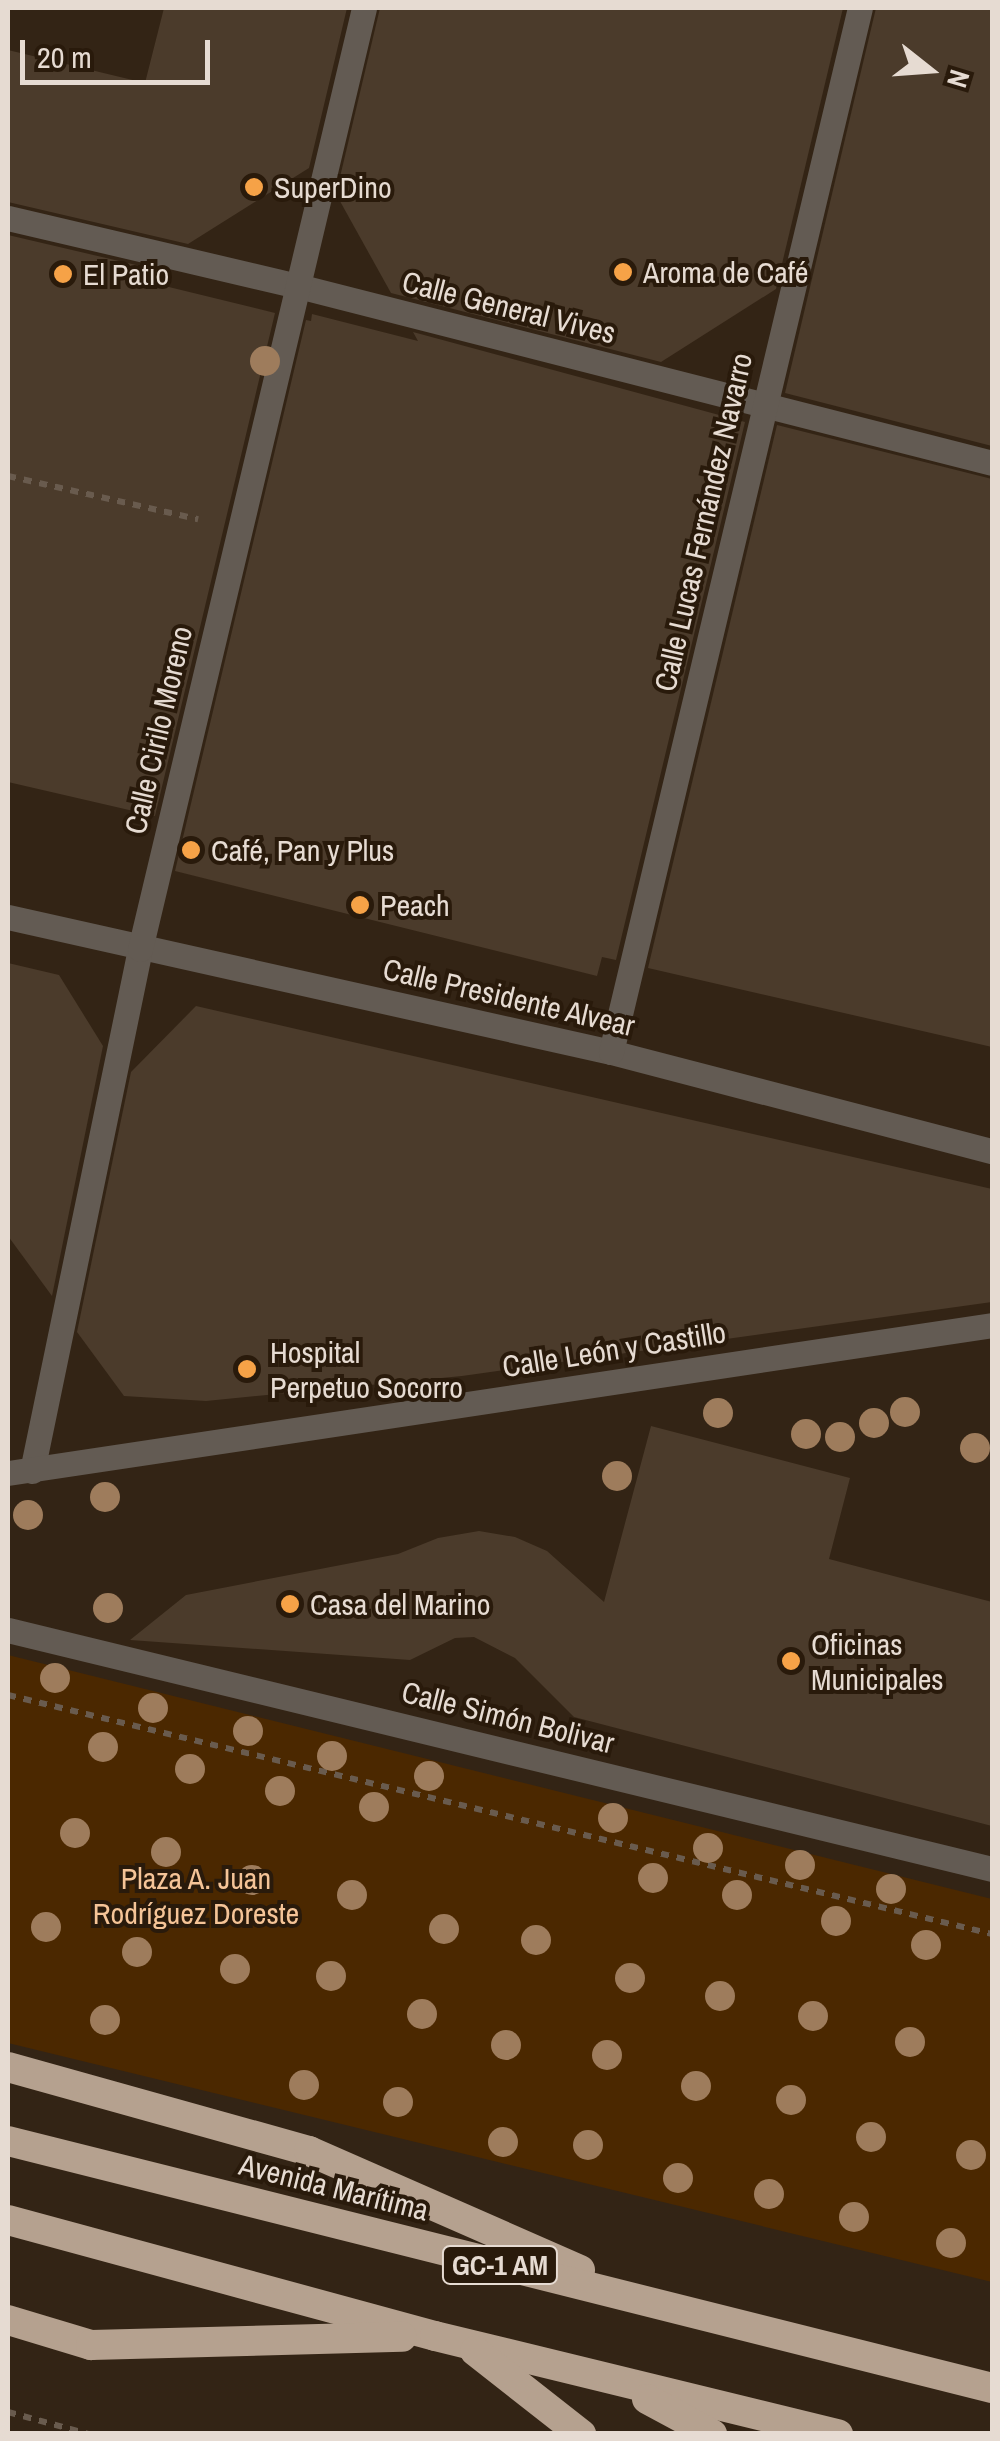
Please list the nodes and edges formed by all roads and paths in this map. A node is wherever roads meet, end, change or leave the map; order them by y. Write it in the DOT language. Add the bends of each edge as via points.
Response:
graph roads {
  1 [pos="364,8"];
  2 [pos="860,8"];
  3 [pos="8,218"];
  4 [pos="298,286"];
  5 [pos="765,405"];
  6 [pos="992,463"];
  7 [pos="8,476"];
  8 [pos="238,528"];
  9 [pos="8,918"];
  10 [pos="140,949"];
  11 [pos="611,1052"];
  12 [pos="992,1152"];
  13 [pos="992,1324"];
  14 [pos="20,1472"];
  15 [pos="8,1630"];
  16 [pos="8,1694"];
  17 [pos="992,1868"];
  18 [pos="992,1934"];
  19 [pos="8,2067"];
  20 [pos="8,2141"];
  21 [pos="8,2220"];
  22 [pos="660,2306"];
  23 [pos="8,2320"];
  24 [pos="450,2340"];
  25 [pos="605,2376"];
  26 [pos="992,2388"];
  27 [pos="8,2412"];
  28 [pos="90,2434"];
  29 [pos="581,2434"];
  30 [pos="712,2434"];
  31 [pos="838,2434"];
  1 -- 4 [label="street, Calle Cirilo Moreno"];
  2 -- 5 [label="street, Calle Lucas Fernández Navarro"];
  3 -- 4 [label="street, Calle General Vives"];
  4 -- 5 [label="street, Calle General Vives"];
  4 -- 8 [label="street, Calle Cirilo Moreno"];
  5 -- 6 [label="street, Calle General Vives"];
  5 -- 11 [label="street, Calle Lucas Fernández Navarro"];
  7 -- 8 [label="path"];
  8 -- 10 [label="street, Calle Cirilo Moreno"];
  9 -- 10 [label="street, Calle Presidente Alvear"];
  10 -- 11 [label="street, Calle Presidente Alvear"];
  10 -- 14 [label="street, Calle Cirilo Moreno"];
  11 -- 12 [label="street, Calle Presidente Alvear"];
  13 -- 14 [label="street, Calle León y Castillo"];
  15 -- 17 [label="street, Calle Simón Bolivar"];
  16 -- 18 [label="path"];
  19 -- 22 [label="highway" via="309,2151"];
  20 -- 22 [label="highway, Avenida Marítima / GC-1 AM"];
  21 -- 24 [label="highway"];
  22 -- 26 [label="highway, Avenida Marítima / GC-1 AM"];
  23 -- 24 [label="highway" via="91,2345"];
  24 -- 25 [label="highway"];
  24 -- 29 [label="highway"];
  25 -- 30 [label="highway"];
  25 -- 31 [label="highway"];
  27 -- 28 [label="path"];
}
